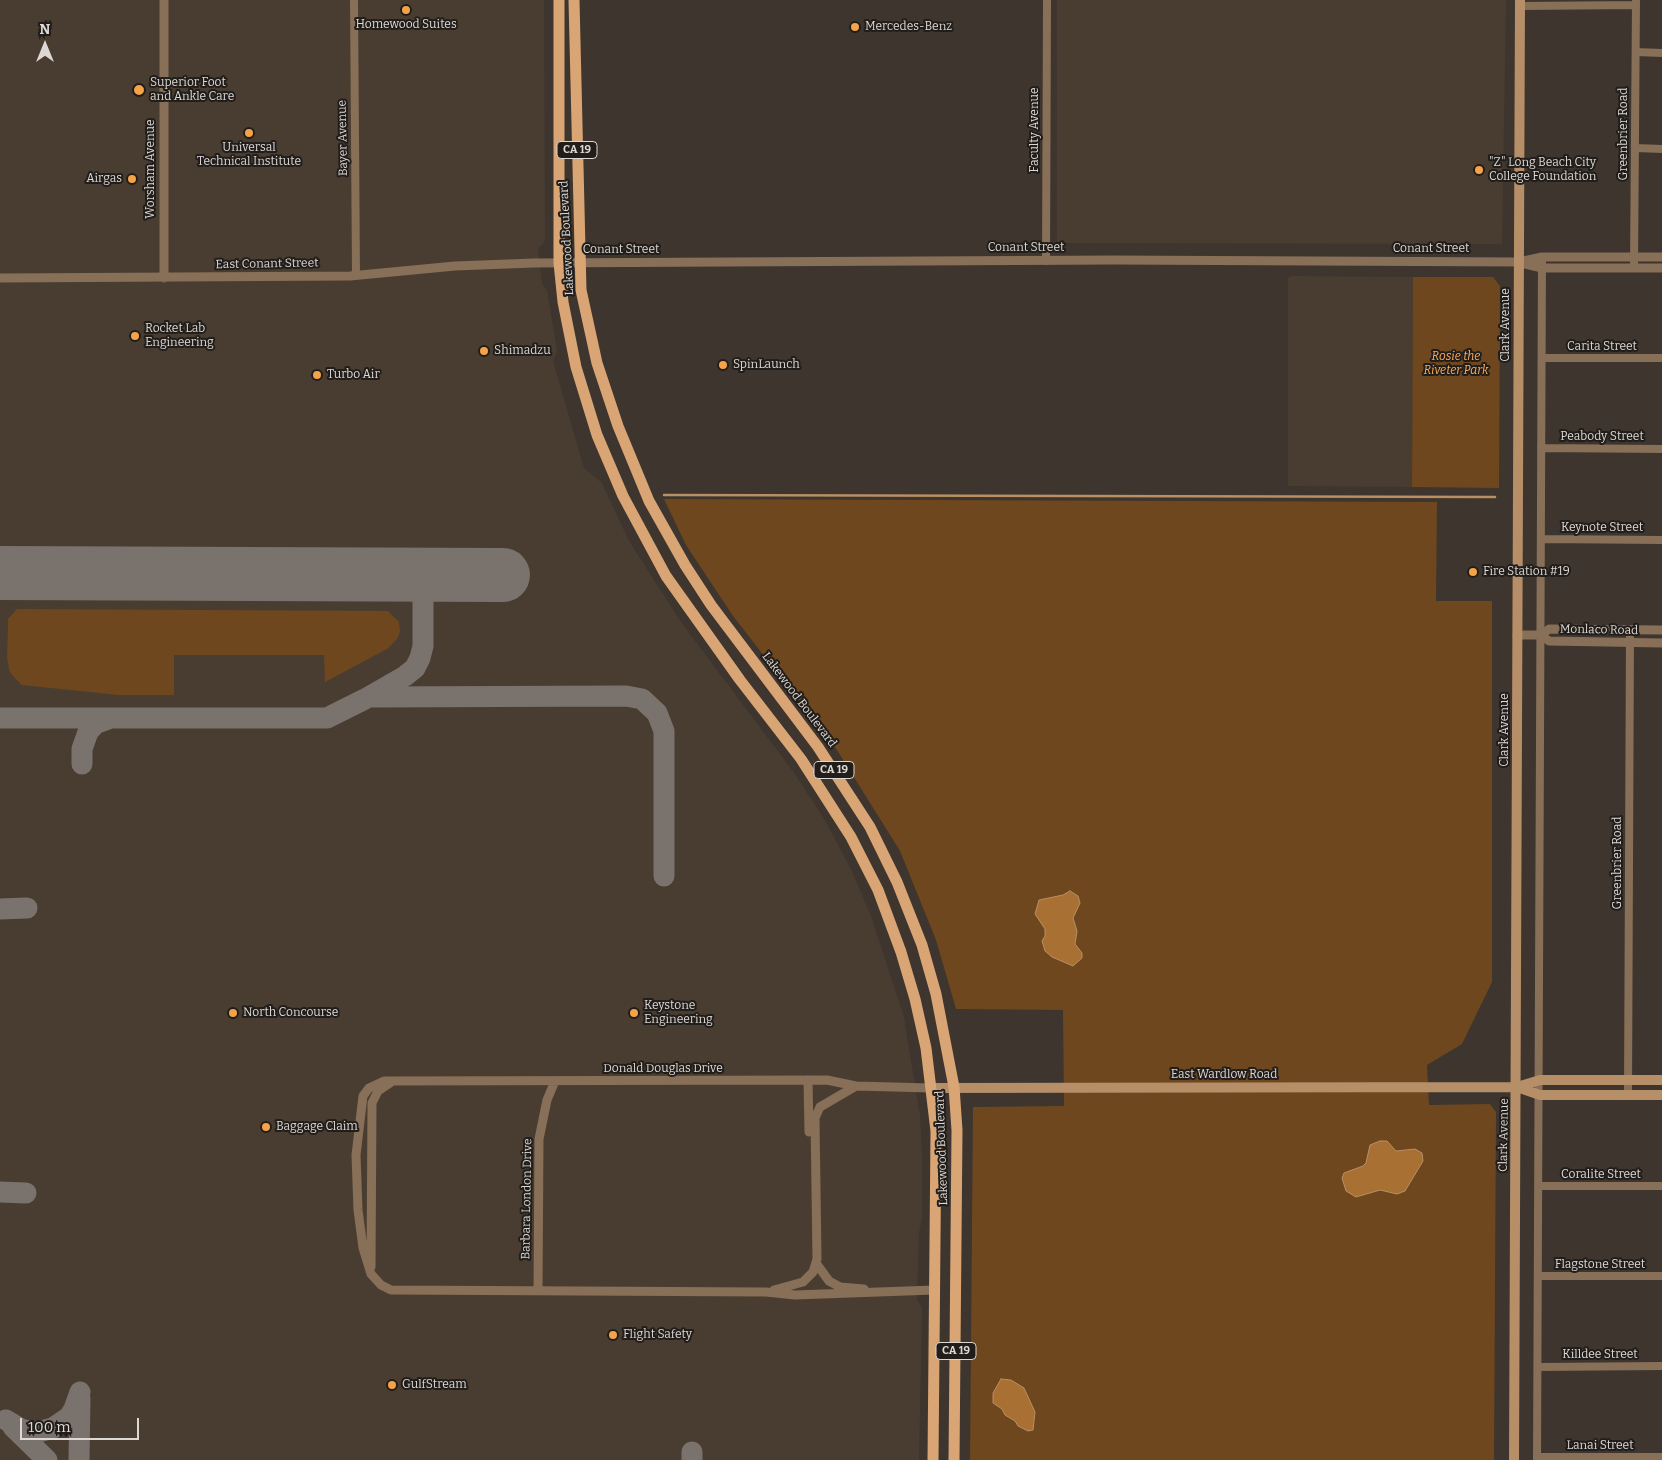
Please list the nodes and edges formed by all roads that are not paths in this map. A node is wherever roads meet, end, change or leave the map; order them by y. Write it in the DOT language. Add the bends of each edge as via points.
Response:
graph roads {
  1 [pos="164,0"];
  2 [pos="354,0"];
  3 [pos="559,0"];
  4 [pos="574,0"];
  5 [pos="1047,0"];
  6 [pos="1520,3"];
  7 [pos="1636,3"];
  8 [pos="1636,52"];
  9 [pos="1662,53"];
  10 [pos="1636,148"];
  11 [pos="1662,149"];
  12 [pos="1634,256"];
  13 [pos="1542,257"];
  14 [pos="1662,257"];
  15 [pos="1046,261"];
  16 [pos="1518,262"];
  17 [pos="534,263"];
  18 [pos="559,263"];
  19 [pos="580,263"];
  20 [pos="1542,268"];
  21 [pos="1634,268"];
  22 [pos="1662,268"];
  23 [pos="356,275"];
  24 [pos="0,278"];
  25 [pos="164,278"];
  26 [pos="1542,358"];
  27 [pos="1662,358"];
  28 [pos="1541,448"];
  29 [pos="1662,449"];
  30 [pos="643,488"];
  31 [pos="623,496"];
  32 [pos="1541,539"];
  33 [pos="1662,540"];
  34 [pos="1630,630"];
  35 [pos="1662,630"];
  36 [pos="1517,634"];
  37 [pos="1541,635"];
  38 [pos="1630,643"];
  39 [pos="1662,643"];
  40 [pos="394,1080"];
  41 [pos="808,1080"];
  42 [pos="1540,1080"];
  43 [pos="1628,1080"];
  44 [pos="1662,1080"];
  45 [pos="555,1081"];
  46 [pos="856,1086"];
  47 [pos="954,1087"];
  48 [pos="1517,1087"];
  49 [pos="931,1088"];
  50 [pos="1540,1095"];
  51 [pos="1628,1095"];
  52 [pos="1662,1095"];
  53 [pos="815,1149"];
  54 [pos="1539,1186"];
  55 [pos="1662,1186"];
  56 [pos="816,1263"];
  57 [pos="371,1274"];
  58 [pos="1538,1276"];
  59 [pos="1662,1276"];
  60 [pos="538,1290"];
  61 [pos="934,1290"];
  62 [pos="872,1291"];
  63 [pos="766,1292"];
  64 [pos="1662,1366"];
  65 [pos="1538,1367"];
  66 [pos="1662,1457"];
  67 [pos="1537,1458"];
  68 [pos="933,1460"];
  69 [pos="954,1460"];
  70 [pos="1514,1460"];
  1 -- 25 [label="street, Worsham Avenue"];
  2 -- 23 [label="street, Bayer Avenue"];
  3 -- 18 [label="main road, Lakewood Boulevard / CA 19"];
  4 -- 19 [label="main road, Lakewood Boulevard / CA 19"];
  5 -- 15 [label="street, Faculty Avenue"];
  6 -- 7 [label="street"];
  6 -- 16 [label="main road, Clark Avenue"];
  7 -- 8 [label="street, Greenbrier Road"];
  8 -- 9 [label="street"];
  8 -- 10 [label="street, Greenbrier Road"];
  10 -- 11 [label="street"];
  10 -- 12 [label="street, Greenbrier Road"];
  12 -- 13 [label="street, Conant Street"];
  12 -- 14 [label="street, Conant Street"];
  12 -- 21 [label="street, Greenbrier Road"];
  13 -- 16 [label="street, Conant Street"];
  13 -- 20 [label="street"];
  15 -- 16 [label="street, Conant Street"];
  15 -- 19 [label="street, Conant Street"];
  16 -- 20 [label="street, Conant Street"];
  16 -- 36 [label="main road, Clark Avenue"];
  17 -- 18 [label="street, Conant Street"];
  17 -- 23 [label="street, East Conant Street"];
  18 -- 19 [label="street, Conant Street"];
  18 -- 31 [label="main road, Lakewood Boulevard / CA 19" via="576,367 597,435"];
  19 -- 30 [label="main road, Lakewood Boulevard / CA 19" via="582,290 597,363"];
  20 -- 21 [label="street, Conant Street"];
  20 -- 26 [label="street"];
  21 -- 22 [label="street, Conant Street"];
  23 -- 25 [label="street, East Conant Street"];
  24 -- 25 [label="street, East Conant Street"];
  26 -- 27 [label="street, Carita Street"];
  26 -- 28 [label="street"];
  28 -- 29 [label="street, Peabody Street"];
  28 -- 32 [label="street"];
  30 -- 31 [label="main road"];
  30 -- 47 [label="main road, Lakewood Boulevard / CA 19" via="685,566 711,605 818,747 870,827 897,882 922,945 936,994"];
  31 -- 49 [label="main road, Lakewood Boulevard / CA 19" via="666,576 801,759 851,837 878,890 902,952 916,999"];
  32 -- 33 [label="street, Keynote Street"];
  32 -- 37 [label="street"];
  34 -- 35 [label="street, Monlaco Road"];
  34 -- 37 [label="street, Monlaco Road" via="1549,629"];
  34 -- 38 [label="street, Greenbrier Road"];
  36 -- 37 [label="street"];
  36 -- 48 [label="main road, Clark Avenue"];
  37 -- 38 [label="street, Monlaco Road" via="1548,641"];
  37 -- 42 [label="street"];
  38 -- 39 [label="street, Monlaco Road"];
  38 -- 43 [label="street, Greenbrier Road"];
  40 -- 45 [label="street, Donald Douglas Drive"];
  40 -- 57 [label="street" via="378,1091 372,1103"];
  40 -- 57 [label="street, Donald Douglas Drive" via="369,1088 360,1103 356,1149 358,1210 363,1248"];
  41 -- 45 [label="street, Donald Douglas Drive"];
  41 -- 46 [label="street, Donald Douglas Drive"];
  41 -- 53 [label="street" via="809,1132"];
  42 -- 43 [label="main road, East Wardlow Road"];
  42 -- 48 [label="main road, East Wardlow Road"];
  42 -- 50 [label="street"];
  43 -- 44 [label="main road, East Wardlow Road"];
  43 -- 51 [label="street, Greenbrier Road"];
  45 -- 60 [label="street, Barbara London Drive" via="547,1100 539,1139"];
  46 -- 49 [label="street, Donald Douglas Drive"];
  46 -- 53 [label="street" via="820,1107 815,1118"];
  47 -- 48 [label="main road, East Wardlow Road"];
  47 -- 49 [label="main road, East Wardlow Road"];
  47 -- 69 [label="main road, Lakewood Boulevard / CA 19" via="958,1174"];
  48 -- 50 [label="main road, East Wardlow Road"];
  48 -- 70 [label="main road, Clark Avenue"];
  49 -- 61 [label="main road, Lakewood Boulevard / CA 19" via="937,1165"];
  50 -- 51 [label="main road, East Wardlow Road"];
  50 -- 54 [label="street"];
  51 -- 52 [label="main road, East Wardlow Road"];
  53 -- 56 [label="street"];
  54 -- 55 [label="street, Coralite Street"];
  54 -- 58 [label="street"];
  56 -- 62 [label="street" via="829,1282 840,1287"];
  56 -- 63 [label="street" via="813,1272 803,1282"];
  57 -- 60 [label="street" via="391,1290"];
  58 -- 59 [label="street, Flagstone Street"];
  58 -- 65 [label="street"];
  60 -- 63 [label="street"];
  61 -- 62 [label="street"];
  61 -- 68 [label="main road, Lakewood Boulevard / CA 19"];
  62 -- 63 [label="street" via="850,1295"];
  64 -- 65 [label="street, Killdee Street"];
  65 -- 67 [label="street"];
  66 -- 67 [label="street, Lanai Street"];
}
